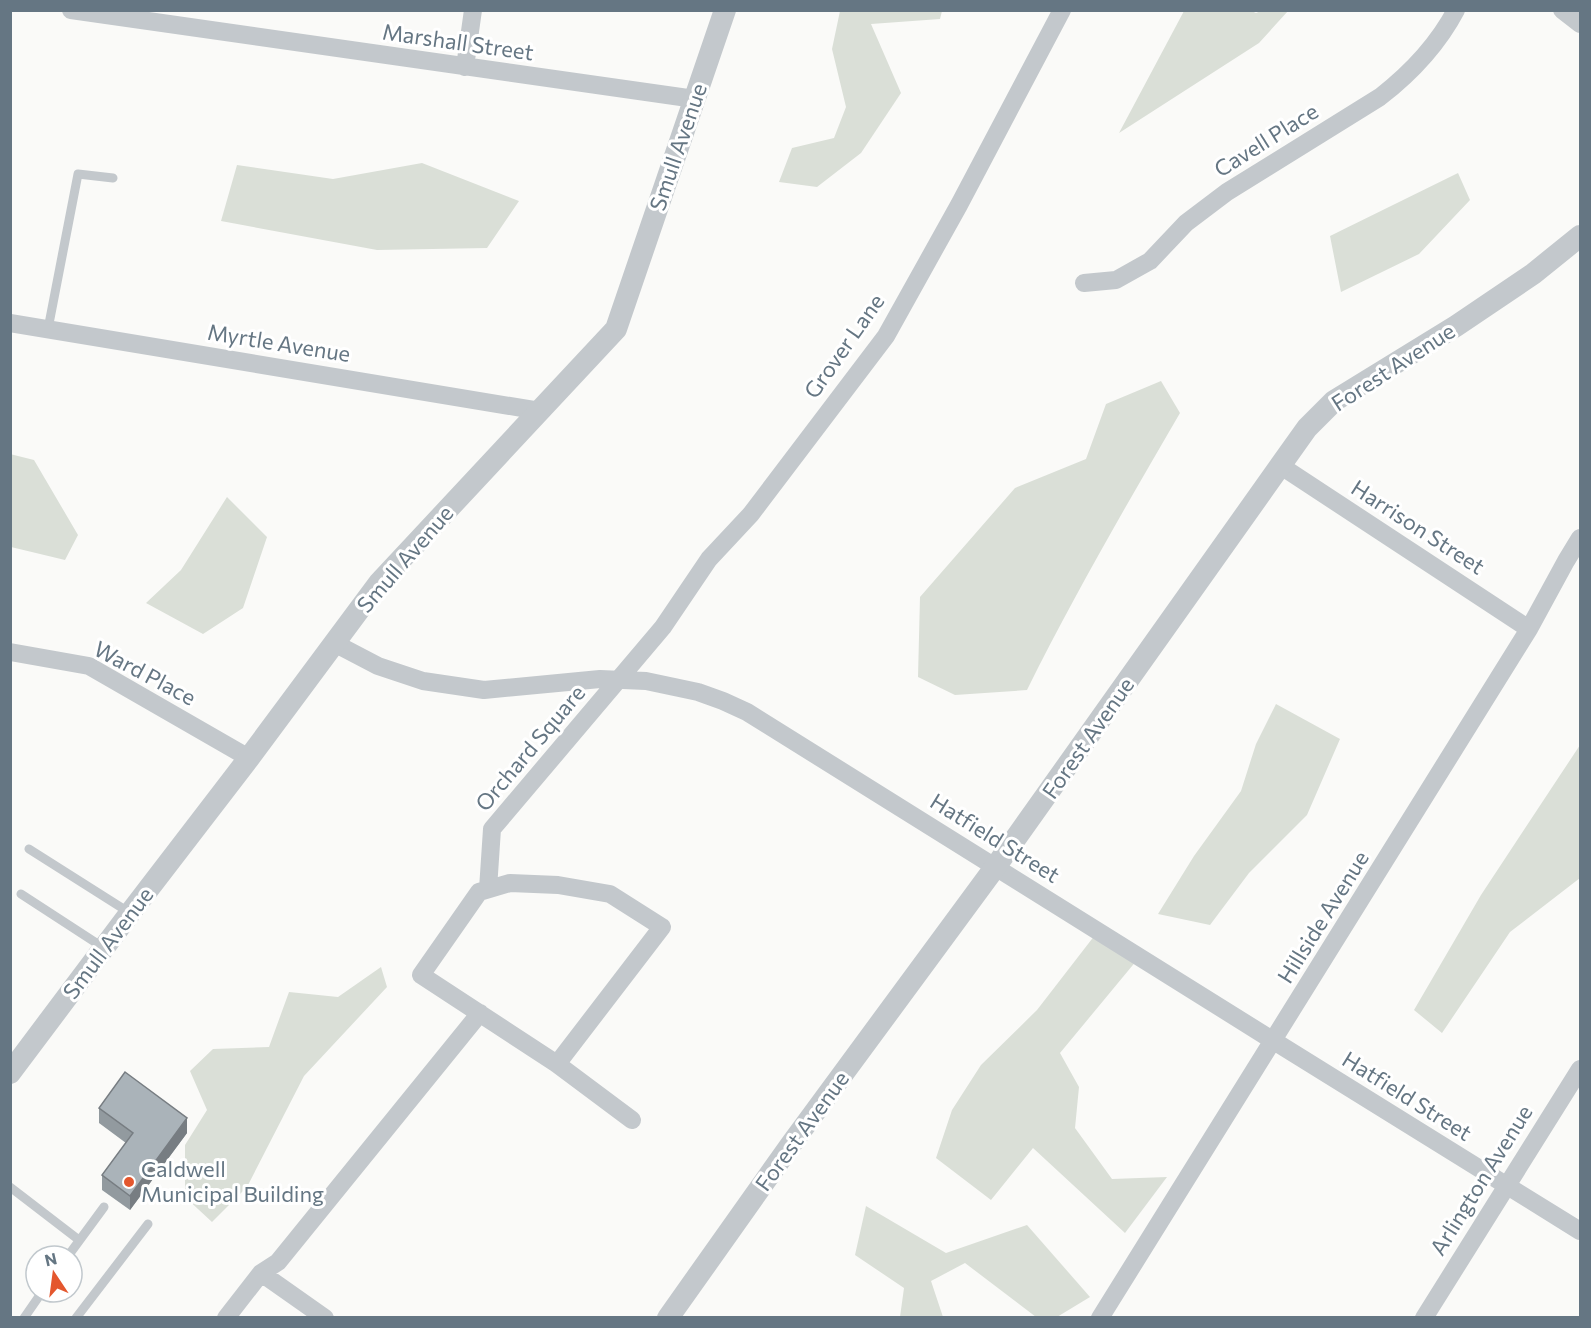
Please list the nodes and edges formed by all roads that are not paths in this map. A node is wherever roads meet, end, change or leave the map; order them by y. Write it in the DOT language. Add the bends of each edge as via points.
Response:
graph roads {
  1 [pos="71,10"];
  2 [pos="473,10"];
  3 [pos="725,10"];
  4 [pos="1062,10"];
  5 [pos="1456,10"];
  6 [pos="1562,10"];
  7 [pos="1581,24"];
  8 [pos="465,67"];
  9 [pos="695,99"];
  10 [pos="113,178"];
  11 [pos="1581,236"];
  12 [pos="1084,283"];
  13 [pos="10,323"];
  14 [pos="48,329"];
  15 [pos="540,411"];
  16 [pos="1281,466"];
  17 [pos="1581,538"];
  18 [pos="1529,629"];
  19 [pos="334,643"];
  20 [pos="10,651"];
  21 [pos="620,679"];
  22 [pos="249,758"];
  23 [pos="29,849"];
  24 [pos="996,866"];
  25 [pos="488,889"];
  26 [pos="21,894"];
  27 [pos="130,913"];
  28 [pos="104,948"];
  29 [pos="480,1013"];
  30 [pos="1274,1040"];
  31 [pos="557,1064"];
  32 [pos="1581,1069"];
  33 [pos="10,1073"];
  34 [pos="632,1120"];
  35 [pos="1506,1185"];
  36 [pos="10,1187"];
  37 [pos="104,1207"];
  38 [pos="148,1224"];
  39 [pos="1581,1231"];
  40 [pos="79,1240"];
  41 [pos="76,1244"];
  42 [pos="261,1273"];
  43 [pos="33,1304"];
  44 [pos="24,1317"];
  45 [pos="76,1317"];
  46 [pos="226,1317"];
  47 [pos="325,1317"];
  48 [pos="668,1317"];
  49 [pos="1100,1317"];
  50 [pos="1424,1317"];
  1 -- 8 [label="street, Marshall Street"];
  2 -- 8 [label="street"];
  3 -- 9 [label="street, Smull Avenue"];
  4 -- 21 [label="street, Grover Lane" via="886,336 751,514 709,559 663,627"];
  5 -- 12 [label="street, Cavell Place" via="1428,53 1380,97 1227,192 1186,223 1150,261 1116,280"];
  6 -- 7 [label="street"];
  8 -- 9 [label="street, Marshall Street"];
  9 -- 15 [label="street, Smull Avenue" via="616,329"];
  10 -- 14 [label="lane" via="78,174"];
  11 -- 16 [label="street, Forest Avenue" via="1456,326 1334,401 1307,428"];
  13 -- 14 [label="street, Myrtle Avenue"];
  14 -- 15 [label="street, Myrtle Avenue"];
  15 -- 19 [label="street, Smull Avenue" via="379,584"];
  16 -- 18 [label="street, Harrison Street"];
  16 -- 24 [label="street, Forest Avenue"];
  17 -- 18 [label="street, Hillside Avenue"];
  18 -- 30 [label="street, Hillside Avenue"];
  19 -- 21 [label="street, Hatfield Street" via="378,666 423,681 484,690"];
  19 -- 22 [label="street, Smull Avenue"];
  20 -- 22 [label="street, Ward Place" via="89,666"];
  21 -- 24 [label="street, Hatfield Street" via="681,688 747,712"];
  21 -- 25 [label="street, Orchard Square" via="492,829"];
  22 -- 27 [label="street, Smull Avenue"];
  23 -- 27 [label="lane"];
  24 -- 30 [label="street, Hatfield Street"];
  24 -- 48 [label="street, Forest Avenue"];
  25 -- 29 [label="street" via="479,892 421,975"];
  25 -- 31 [label="street" via="510,883 558,885 610,894 662,927"];
  26 -- 28 [label="lane"];
  27 -- 28 [label="street, Smull Avenue"];
  28 -- 33 [label="street, Smull Avenue"];
  29 -- 31 [label="street"];
  29 -- 42 [label="street" via="278,1262"];
  30 -- 35 [label="street, Hatfield Street"];
  30 -- 49 [label="street, Hillside Avenue"];
  31 -- 34 [label="street"];
  32 -- 35 [label="street, Arlington Avenue"];
  35 -- 39 [label="street, Hatfield Street"];
  35 -- 50 [label="street, Arlington Avenue"];
  36 -- 40 [label="lane"];
  37 -- 40 [label="lane"];
  38 -- 45 [label="lane"];
  40 -- 41 [label="lane"];
  42 -- 46 [label="street"];
  42 -- 47 [label="street"];
  43 -- 44 [label="lane"];
}
